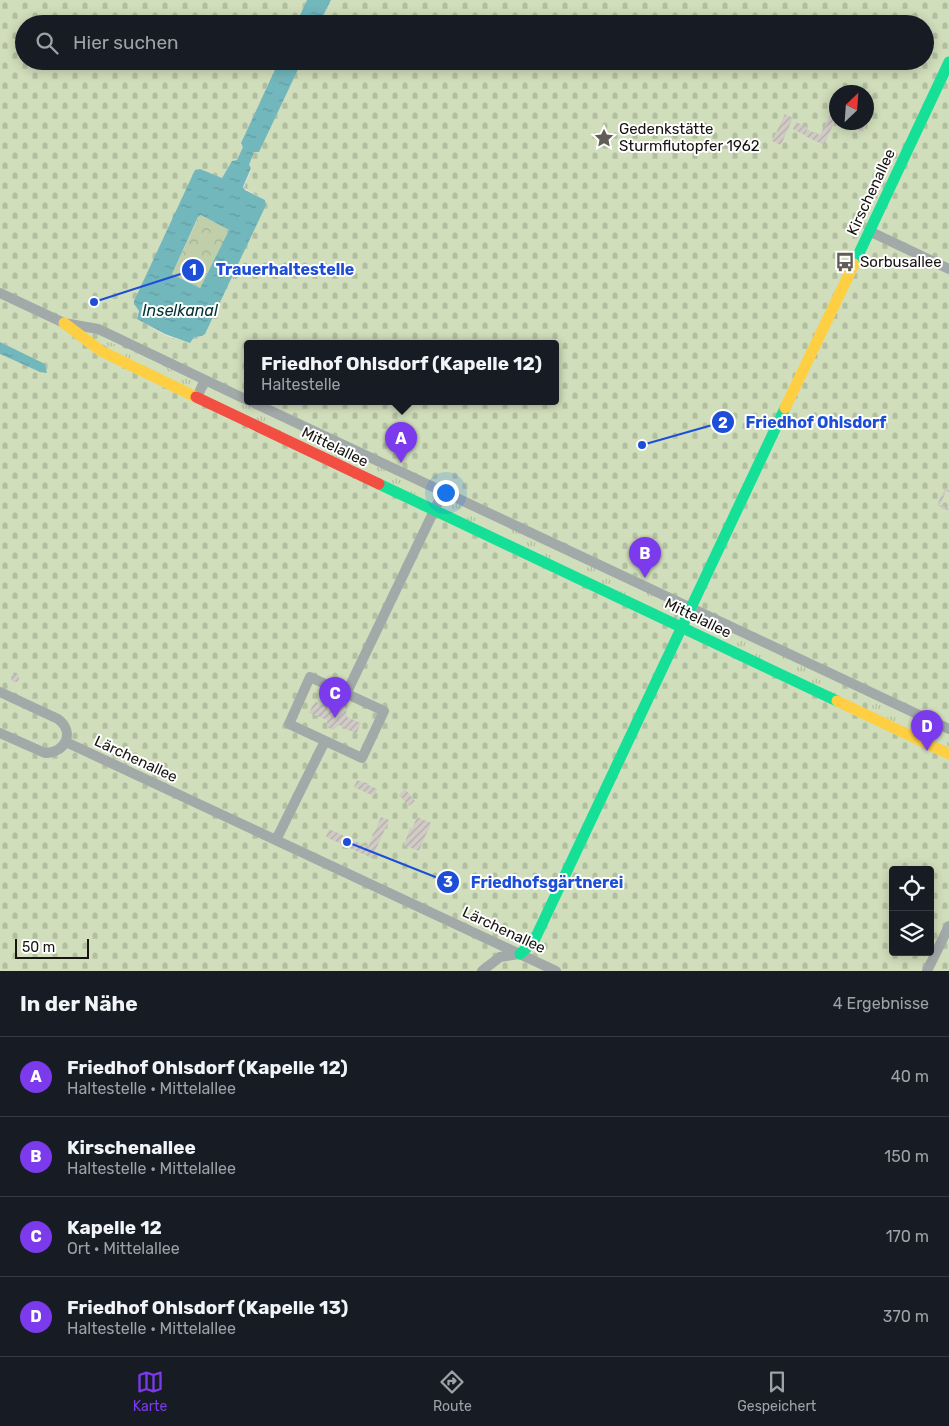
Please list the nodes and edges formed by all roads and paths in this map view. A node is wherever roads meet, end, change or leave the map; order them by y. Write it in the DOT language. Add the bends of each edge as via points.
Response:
graph roads {
  1 [pos="949,62"];
  2 [pos="869,231"];
  3 [pos="949,269"];
  4 [pos="0,293"];
  5 [pos="64,323"];
  6 [pos="205,380"];
  7 [pos="197,397"];
  8 [pos="244,399"];
  9 [pos="258,405"];
  10 [pos="443,492"];
  11 [pos="433,511"];
  12 [pos="691,608"];
  13 [pos="682,627"];
  14 [pos="0,692"];
  15 [pos="346,694"];
  16 [pos="949,729"];
  17 [pos="0,733"];
  18 [pos="325,741"];
  19 [pos="66,742"];
  20 [pos="949,754"];
  21 [pos="276,840"];
  22 [pos="949,926"];
  23 [pos="520,954"];
  24 [pos="482,971"];
  25 [pos="556,971"];
  26 [pos="927,971"];
  1 -- 2 [label="street, Kirschenallee"];
  2 -- 3 [label="street"];
  2 -- 12 [label="street, Kirschenallee"];
  4 -- 5 [label="street, Mittelallee"];
  5 -- 6 [label="street, Mittelallee" via="111,335"];
  5 -- 7 [label="street, Mittelallee" via="101,351"];
  6 -- 7 [label="street"];
  6 -- 8 [label="street, Mittelallee"];
  7 -- 11 [label="street, Mittelallee"];
  9 -- 10 [label="street, Mittelallee"];
  10 -- 11 [label="street"];
  10 -- 12 [label="street, Mittelallee"];
  11 -- 13 [label="street, Mittelallee"];
  11 -- 15 [label="street"];
  12 -- 13 [label="street, Kirschenallee"];
  12 -- 16 [label="street, Mittelallee"];
  13 -- 20 [label="street, Mittelallee"];
  13 -- 23 [label="street, Kirschenallee" via="534,942"];
  14 -- 19 [label="street" via="60,720 66,729"];
  15 -- 18 [label="street" via="310,677 288,724"];
  15 -- 18 [label="street" via="384,711 380,721 362,758"];
  17 -- 19 [label="street" via="45,753 59,750"];
  18 -- 21 [label="street"];
  19 -- 21 [label="street, Lärchenallee"];
  21 -- 23 [label="street, Lärchenallee"];
  22 -- 26 [label="street"];
  23 -- 24 [label="street" via="500,957"];
  23 -- 25 [label="street, Lärchenallee"];
}
